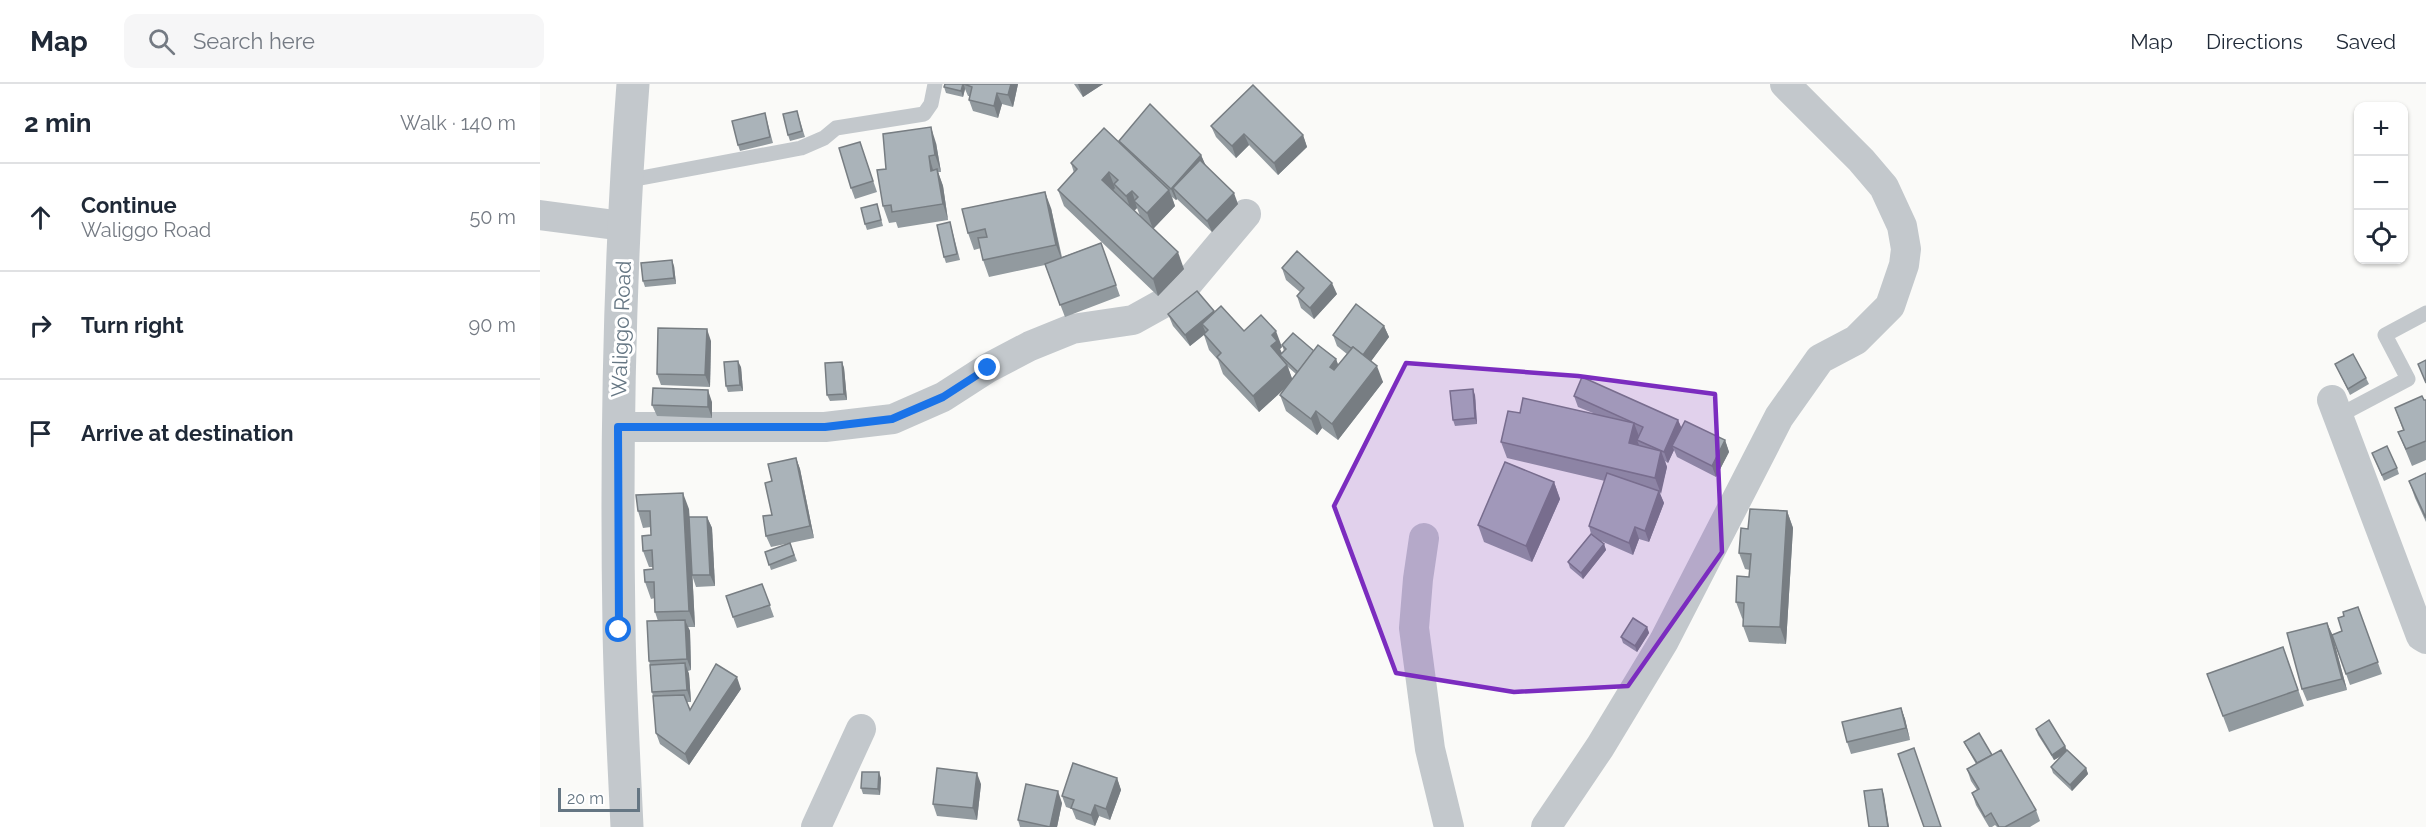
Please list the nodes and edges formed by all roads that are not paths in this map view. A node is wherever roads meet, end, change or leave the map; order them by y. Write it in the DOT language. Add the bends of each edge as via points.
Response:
graph roads {
  1 [pos="633,84"];
  2 [pos="935,84"];
  3 [pos="1785,84"];
  4 [pos="626,182"];
  5 [pos="1246,214"];
  6 [pos="540,215"];
  7 [pos="624,226"];
  8 [pos="2426,313"];
  9 [pos="2335,408"];
  10 [pos="618,427"];
  11 [pos="1424,538"];
  12 [pos="2426,639"];
  13 [pos="861,729"];
  14 [pos="627,827"];
  15 [pos="816,827"];
  16 [pos="1449,827"];
  17 [pos="1546,827"];
  1 -- 4 [label="street, Waliggo Road"];
  2 -- 4 [label="lane" via="931,104 924,114 836,128 824,138 801,147"];
  3 -- 17 [label="street" via="1884,188 1902,226 1904,265 1890,306 1856,340 1821,359 1779,417 1664,641"];
  4 -- 7 [label="street, Waliggo Road"];
  5 -- 10 [label="street" via="1178,295 1132,320 1072,329 1029,346 943,397 892,419 825,427"];
  6 -- 7 [label="street"];
  7 -- 10 [label="street, Waliggo Road"];
  8 -- 9 [label="lane" via="2385,335 2408,379"];
  9 -- 12 [label="street" via="2421,636"];
  10 -- 14 [label="street, Waliggo Road" via="619,630"];
  11 -- 16 [label="street" via="1414,628 1430,749"];
  13 -- 15 [label="street"];
}
